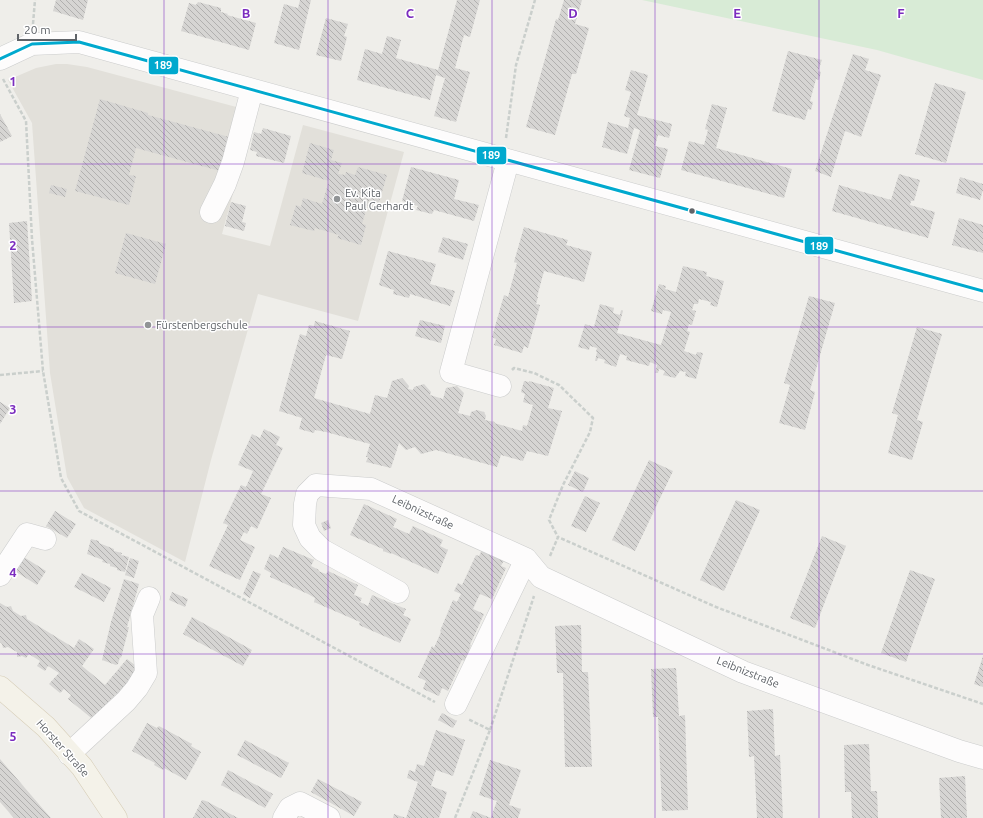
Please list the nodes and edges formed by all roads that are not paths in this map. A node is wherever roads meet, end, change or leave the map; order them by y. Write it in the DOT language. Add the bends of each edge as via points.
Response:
graph roads {
  1 [pos="0,59"];
  2 [pos="252,90"];
  3 [pos="508,161"];
  4 [pos="211,212"];
  5 [pos="983,291"];
  6 [pos="500,386"];
  7 [pos="45,539"];
  8 [pos="526,559"];
  9 [pos="0,575"];
  10 [pos="398,592"];
  11 [pos="149,598"];
  12 [pos="0,687"];
  13 [pos="454,708"];
  14 [pos="69,754"];
  15 [pos="983,758"];
  16 [pos="116,818"];
  17 [pos="284,818"];
  18 [pos="329,818"];
  1 -- 2 [label="street" via="32,44 79,42"];
  2 -- 3 [label="street"];
  2 -- 4 [label="street" via="233,162"];
  3 -- 5 [label="street"];
  3 -- 6 [label="street" via="451,372"];
  7 -- 9 [label="street" via="27,534"];
  8 -- 10 [label="street, Leibnizstraße" via="372,489 316,485 307,494 305,504 304,525 310,538 322,550"];
  8 -- 13 [label="street"];
  8 -- 15 [label="street, Leibnizstraße" via="541,577 743,672 959,752"];
  11 -- 14 [label="street" via="142,615 146,672 126,701"];
  12 -- 14 [label="main road, Horster Straße" via="46,727"];
  14 -- 16 [label="main road, Horster Straße" via="82,767"];
  17 -- 18 [label="street" via="290,808 300,803"];
}
